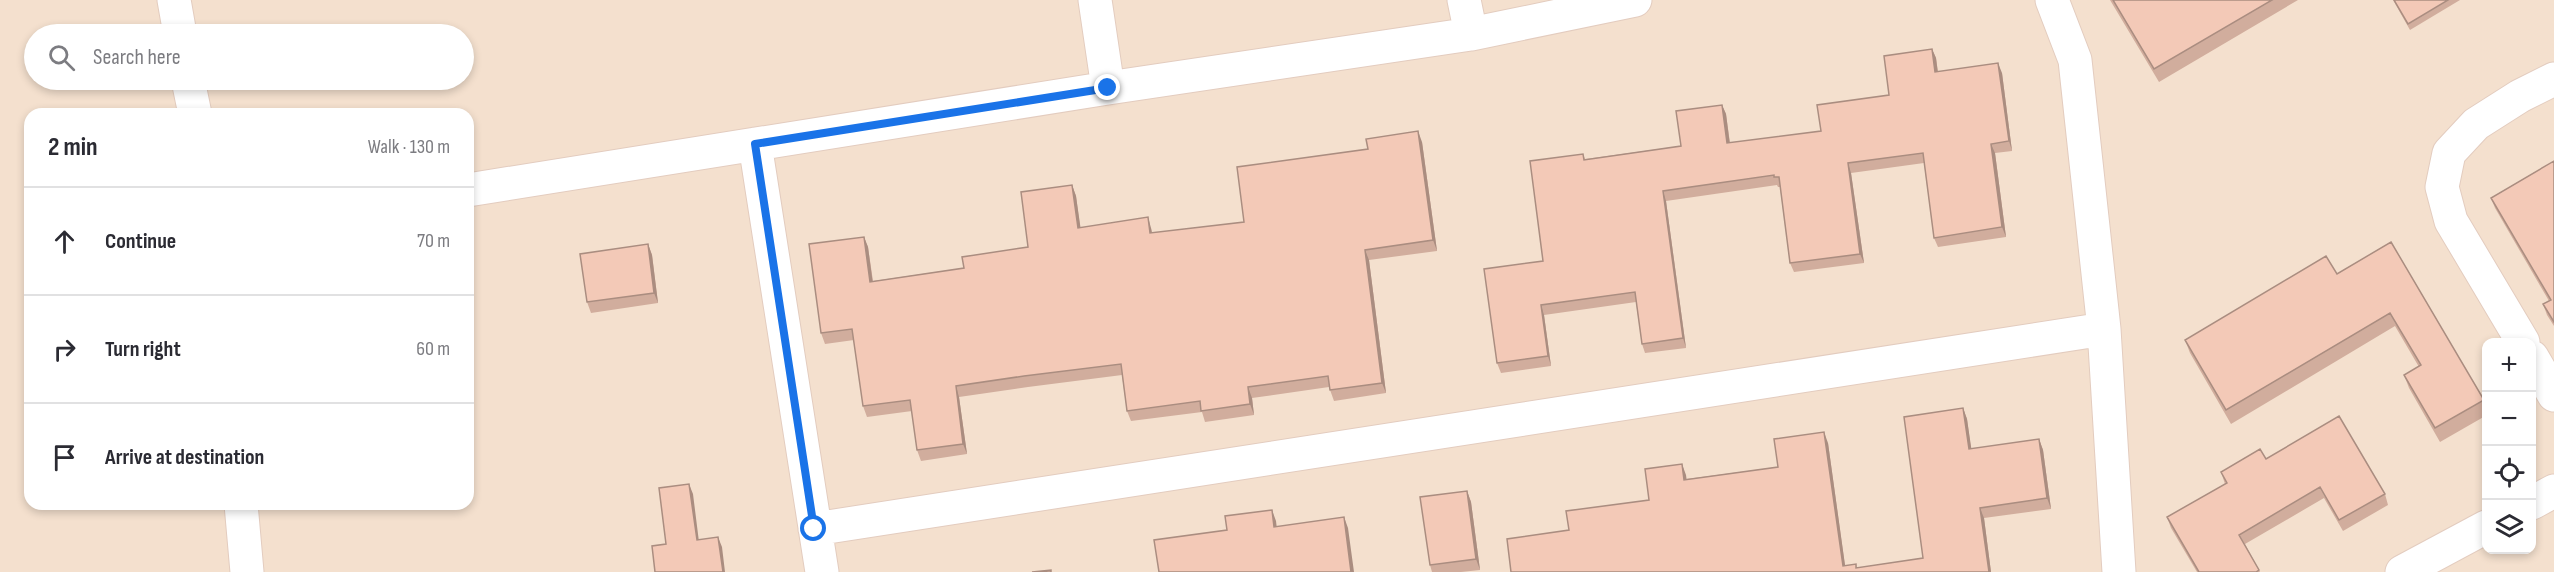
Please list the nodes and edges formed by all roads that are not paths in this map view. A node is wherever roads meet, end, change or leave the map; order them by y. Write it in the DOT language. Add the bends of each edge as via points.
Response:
graph roads {
  1 [pos="174,0"];
  2 [pos="1095,0"];
  3 [pos="1464,0"];
  4 [pos="1635,0"];
  5 [pos="2052,0"];
  6 [pos="178,24"];
  7 [pos="1471,34"];
  8 [pos="2554,79"];
  9 [pos="1108,88"];
  10 [pos="190,90"];
  11 [pos="194,108"];
  12 [pos="755,144"];
  13 [pos="474,189"];
  14 [pos="2104,329"];
  15 [pos="2521,338"];
  16 [pos="2536,364"];
  17 [pos="2554,395"];
  18 [pos="2554,491"];
  19 [pos="2536,501"];
  20 [pos="242,510"];
  21 [pos="814,529"];
  22 [pos="2482,530"];
  23 [pos="247,572"];
  24 [pos="822,572"];
  25 [pos="2119,572"];
  26 [pos="2402,572"];
  1 -- 6 [label="street"];
  2 -- 9 [label="street"];
  3 -- 7 [label="street"];
  4 -- 7 [label="street"];
  5 -- 14 [label="street" via="2075,60"];
  7 -- 9 [label="street"];
  8 -- 15 [label="street" via="2476,124 2449,153 2442,187 2451,221"];
  9 -- 12 [label="street"];
  10 -- 11 [label="street"];
  12 -- 13 [label="street"];
  12 -- 21 [label="street"];
  14 -- 21 [label="street"];
  14 -- 25 [label="street"];
  16 -- 17 [label="street"];
  18 -- 19 [label="street"];
  20 -- 23 [label="street"];
  21 -- 24 [label="street"];
  22 -- 26 [label="street"];
}
